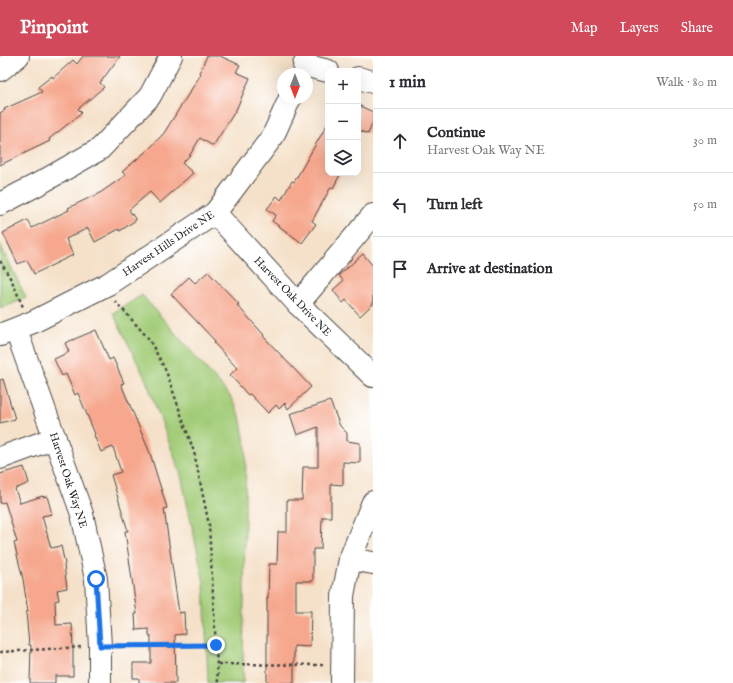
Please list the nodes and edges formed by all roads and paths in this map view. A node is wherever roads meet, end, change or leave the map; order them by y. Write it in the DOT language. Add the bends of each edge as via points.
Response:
graph roads {
  1 [pos="18,56"];
  2 [pos="171,56"];
  3 [pos="304,65"];
  4 [pos="0,70"];
  5 [pos="325,70"];
  6 [pos="361,79"];
  7 [pos="373,82"];
  8 [pos="287,104"];
  9 [pos="0,204"];
  10 [pos="215,213"];
  11 [pos="373,215"];
  12 [pos="0,261"];
  13 [pos="108,284"];
  14 [pos="298,304"];
  15 [pos="16,329"];
  16 [pos="373,376"];
  17 [pos="55,438"];
  18 [pos="0,458"];
  19 [pos="373,502"];
  20 [pos="350,559"];
  21 [pos="373,563"];
  22 [pos="216,645"];
  23 [pos="100,646"];
  24 [pos="0,652"];
  25 [pos="218,664"];
  26 [pos="342,674"];
  27 [pos="100,683"];
  28 [pos="218,683"];
  1 -- 4 [label="street"];
  2 -- 9 [label="street" via="150,96 100,149"];
  3 -- 5 [label="street"];
  6 -- 7 [label="street"];
  8 -- 10 [label="street, Harvest Hills Drive NE" via="273,136"];
  10 -- 13 [label="street, Harvest Hills Drive NE"];
  10 -- 14 [label="street, Harvest Oak Drive NE"];
  11 -- 14 [label="street"];
  12 -- 15 [label="path" via="23,308"];
  13 -- 15 [label="street, Harvest Hills Drive NE"];
  13 -- 22 [label="path" via="114,300 149,339 166,370 194,452 209,525"];
  14 -- 16 [label="street, Harvest Oak Drive NE"];
  15 -- 17 [label="street, Harvest Oak Way NE"];
  17 -- 18 [label="street"];
  17 -- 23 [label="street, Harvest Oak Way NE" via="82,514 96,579"];
  19 -- 20 [label="street"];
  20 -- 21 [label="street"];
  20 -- 26 [label="street" via="343,596"];
  22 -- 23 [label="path"];
  22 -- 25 [label="path"];
  23 -- 24 [label="path"];
  23 -- 27 [label="street, Harvest Oak Way NE"];
  25 -- 26 [label="path"];
  25 -- 28 [label="path"];
}
